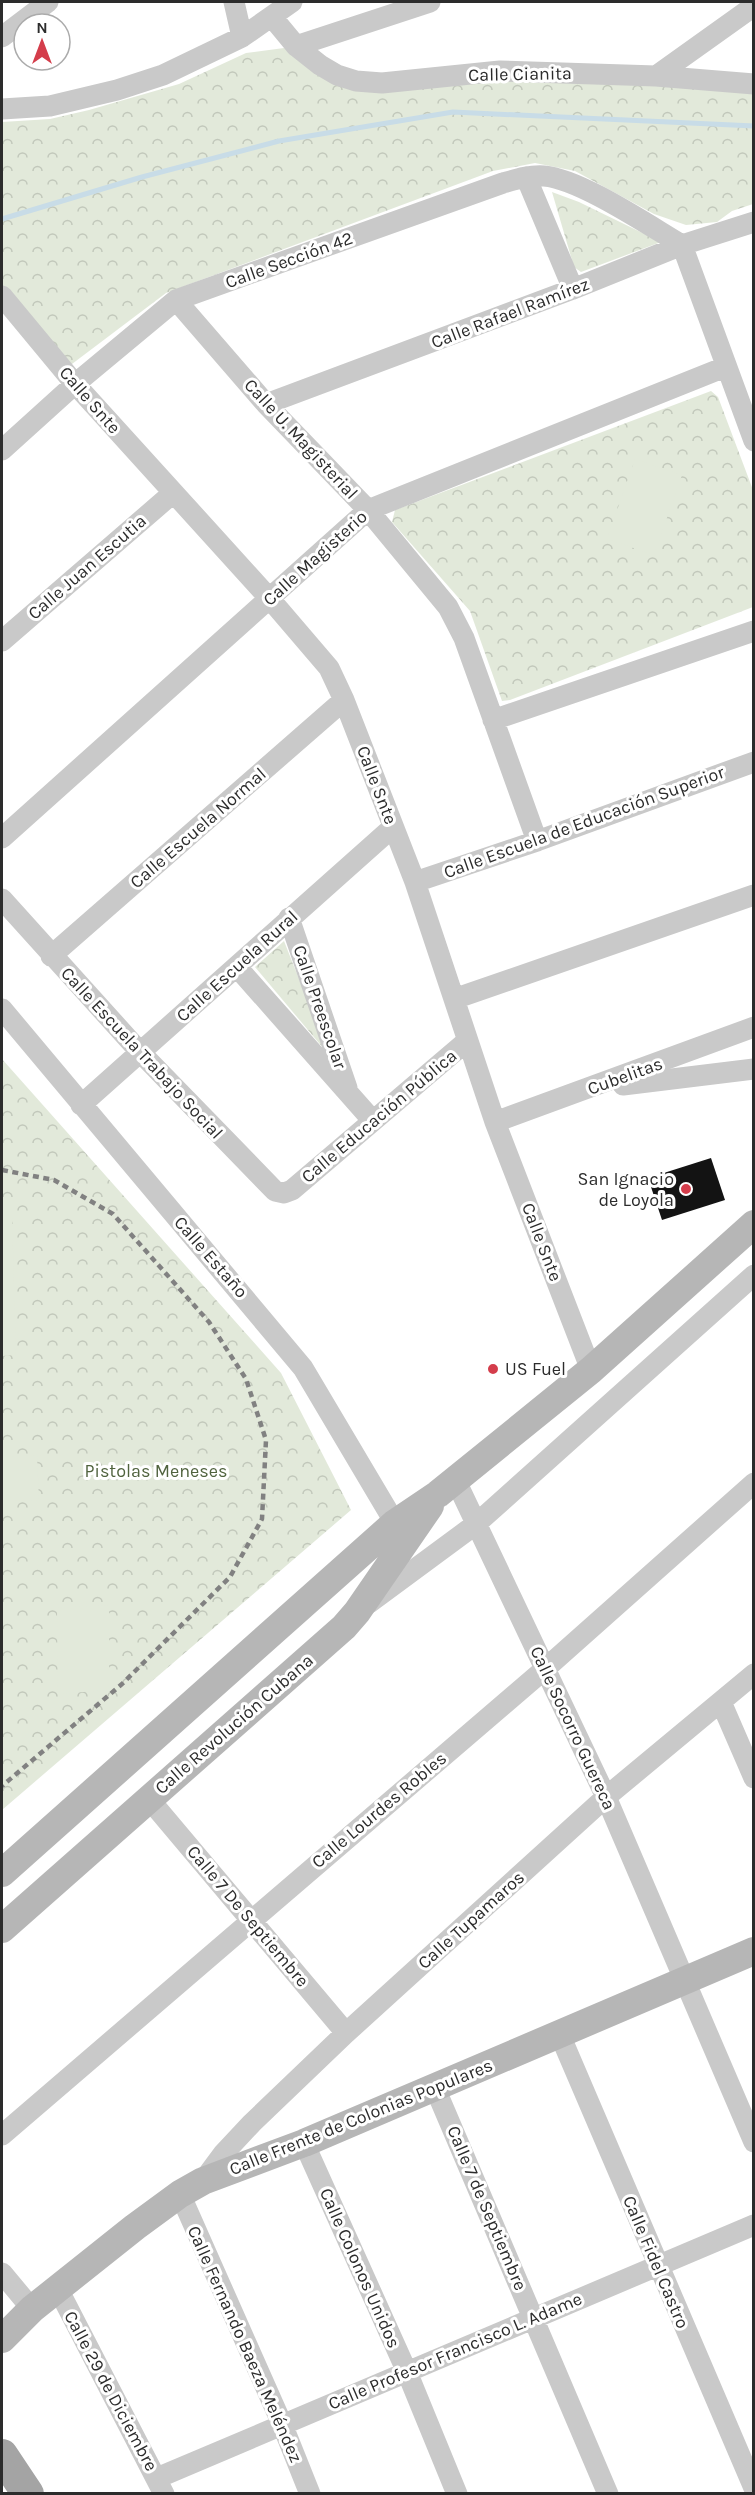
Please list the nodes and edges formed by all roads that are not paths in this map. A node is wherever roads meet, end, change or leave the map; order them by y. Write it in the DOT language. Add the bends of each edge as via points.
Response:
graph roads {
  1 [pos="48,2"];
  2 [pos="234,2"];
  3 [pos="292,2"];
  4 [pos="430,2"];
  5 [pos="753,6"];
  6 [pos="272,17"];
  7 [pos="2,37"];
  8 [pos="242,37"];
  9 [pos="296,46"];
  10 [pos="656,76"];
  11 [pos="753,84"];
  12 [pos="2,109"];
  13 [pos="526,177"];
  14 [pos="753,222"];
  15 [pos="682,245"];
  16 [pos="573,289"];
  17 [pos="2,296"];
  18 [pos="176,300"];
  19 [pos="725,367"];
  20 [pos="75,384"];
  21 [pos="266,404"];
  22 [pos="753,441"];
  23 [pos="2,450"];
  24 [pos="173,493"];
  25 [pos="368,510"];
  26 [pos="270,598"];
  27 [pos="753,631"];
  28 [pos="2,641"];
  29 [pos="344,700"];
  30 [pos="493,720"];
  31 [pos="753,762"];
  32 [pos="393,827"];
  33 [pos="2,838"];
  34 [pos="537,841"];
  35 [pos="415,882"];
  36 [pos="753,895"];
  37 [pos="2,899"];
  38 [pos="289,918"];
  39 [pos="51,956"];
  40 [pos="237,967"];
  41 [pos="454,999"];
  42 [pos="2,1010"];
  43 [pos="753,1027"];
  44 [pos="467,1041"];
  45 [pos="140,1052"];
  46 [pos="753,1069"];
  47 [pos="587,1090"];
  48 [pos="350,1095"];
  49 [pos="81,1105"];
  50 [pos="373,1121"];
  51 [pos="495,1122"];
  52 [pos="292,1190"];
  53 [pos="753,1224"];
  54 [pos="753,1275"];
  55 [pos="591,1370"];
  56 [pos="753,1483"];
  57 [pos="446,1486"];
  58 [pos="395,1523"];
  59 [pos="476,1524"];
  60 [pos="357,1612"];
  61 [pos="546,1668"];
  62 [pos="753,1674"];
  63 [pos="721,1702"];
  64 [pos="753,1778"];
  65 [pos="606,1797"];
  66 [pos="149,1799"];
  67 [pos="2,1873"];
  68 [pos="250,1919"];
  69 [pos="2,1929"];
  70 [pos="753,1951"];
  71 [pos="683,1982"];
  72 [pos="346,2033"];
  73 [pos="560,2035"];
  74 [pos="435,2088"];
  75 [pos="2,2135"];
  76 [pos="753,2142"];
  77 [pos="304,2143"];
  78 [pos="191,2188"];
  79 [pos="753,2224"];
  80 [pos="658,2265"];
  81 [pos="2,2273"];
  82 [pos="58,2289"];
  83 [pos="32,2310"];
  84 [pos="534,2318"];
  85 [pos="2,2339"];
  86 [pos="406,2372"];
  87 [pos="282,2424"];
  88 [pos="2,2455"];
  89 [pos="160,2486"];
  90 [pos="753,2488"];
  91 [pos="28,2493"];
  92 [pos="310,2493"];
  93 [pos="457,2493"];
  94 [pos="608,2493"];
  1 -- 7 [label="street"];
  2 -- 8 [label="street"];
  3 -- 6 [label="street"];
  4 -- 9 [label="street"];
  5 -- 10 [label="street"];
  6 -- 8 [label="street"];
  6 -- 9 [label="street, Calle Cianita"];
  8 -- 12 [label="street" via="173,70 117,90 50,106"];
  9 -- 10 [label="street, Calle Cianita" via="337,75 356,81 382,83 500,71"];
  10 -- 11 [label="street, Calle Cianita"];
  13 -- 15 [label="street, Calle Sección 42" via="546,176 575,184"];
  13 -- 16 [label="street"];
  13 -- 18 [label="street, Calle Sección 42"];
  14 -- 15 [label="street, Calle Rafael Ramírez"];
  15 -- 16 [label="street, Calle Rafael Ramírez"];
  15 -- 19 [label="street"];
  16 -- 21 [label="street, Calle Rafael Ramírez"];
  17 -- 20 [label="street, Calle Snte"];
  18 -- 20 [label="street, Calle Sección 42"];
  18 -- 21 [label="street, Calle U. Magisterial"];
  19 -- 22 [label="street"];
  19 -- 25 [label="street, Calle Magisterio"];
  20 -- 23 [label="street, Calle Sección 42"];
  20 -- 24 [label="street, Calle Snte"];
  21 -- 25 [label="street, Calle U. Magisterial"];
  24 -- 26 [label="street, Calle Snte"];
  24 -- 28 [label="street, Calle Juan Escutia"];
  25 -- 26 [label="street, Calle Magisterio"];
  25 -- 30 [label="street, Calle U. Magisterial" via="448,607 464,638"];
  26 -- 29 [label="street, Calle Snte" via="329,669"];
  26 -- 33 [label="street, Calle Magisterio"];
  27 -- 30 [label="street"];
  29 -- 32 [label="street, Calle Snte"];
  29 -- 39 [label="street, Calle Escuela Normal"];
  30 -- 34 [label="street, Calle U. Magisterial"];
  31 -- 34 [label="street, Calle Escuela de Educación Superior"];
  32 -- 35 [label="street, Calle Snte"];
  32 -- 38 [label="street, Calle Escuela Rural"];
  34 -- 35 [label="street, Calle Escuela de Educación Superior"];
  35 -- 41 [label="street, Calle Snte"];
  36 -- 41 [label="street"];
  37 -- 39 [label="street, Calle Escuela Trabajo Social"];
  38 -- 40 [label="street, Calle Escuela Rural"];
  38 -- 48 [label="street, Calle Preescolar"];
  39 -- 45 [label="street, Calle Escuela Trabajo Social"];
  40 -- 45 [label="street, Calle Escuela Rural"];
  40 -- 48 [label="street"];
  41 -- 44 [label="street, Calle Snte"];
  42 -- 49 [label="street, Calle Estaño"];
  43 -- 47 [label="street, Cubelitas"];
  44 -- 50 [label="street, Calle Educación Pública"];
  44 -- 51 [label="street, Calle Snte"];
  45 -- 49 [label="street, Calle Escuela Rural"];
  45 -- 52 [label="street, Calle Escuela Trabajo Social" via="270,1189 284,1193"];
  46 -- 47 [label="street"];
  47 -- 51 [label="street, Cubelitas"];
  48 -- 50 [label="street"];
  49 -- 58 [label="street, Calle Estaño" via="303,1368"];
  50 -- 52 [label="street, Calle Educación Pública"];
  51 -- 55 [label="street, Calle Snte"];
  53 -- 55 [label="street, Calle Revolución Cubana"];
  54 -- 59 [label="street"];
  55 -- 57 [label="street, Calle Revolución Cubana"];
  56 -- 61 [label="street, Calle Lourdes Robles"];
  57 -- 58 [label="street, Calle Revolución Cubana"];
  57 -- 59 [label="street, Calle Socorro Guereca"];
  57 -- 60 [label="street, Calle Revolución Cubana"];
  58 -- 67 [label="street, Calle Revolución Cubana"];
  59 -- 60 [label="street"];
  59 -- 61 [label="street, Calle Socorro Guereca"];
  60 -- 66 [label="street, Calle Revolución Cubana"];
  61 -- 65 [label="street, Calle Socorro Guereca"];
  61 -- 68 [label="street, Calle Lourdes Robles"];
  62 -- 63 [label="street, Calle Tupamaros"];
  63 -- 64 [label="street"];
  63 -- 65 [label="street, Calle Tupamaros"];
  65 -- 71 [label="street, Calle Socorro Guereca"];
  65 -- 72 [label="street, Calle Tupamaros"];
  66 -- 68 [label="street, Calle 7 De Septiembre"];
  66 -- 69 [label="street, Calle Revolución Cubana"];
  68 -- 72 [label="street, Calle 7 De Septiembre"];
  68 -- 75 [label="street, Calle Lourdes Robles"];
  70 -- 71 [label="street, Calle Frente de Colonias Populares"];
  71 -- 73 [label="street, Calle Frente de Colonias Populares"];
  71 -- 76 [label="street, Calle Socorro Guereca"];
  72 -- 78 [label="street, Calle Tupamaros"];
  73 -- 74 [label="street, Calle Frente de Colonias Populares"];
  73 -- 80 [label="street, Calle Fidel Castro"];
  74 -- 77 [label="street, Calle Frente de Colonias Populares"];
  74 -- 84 [label="street, Calle 7 de Septiembre"];
  77 -- 78 [label="street, Calle Frente de Colonias Populares"];
  77 -- 86 [label="street, Calle Colonos Unidos"];
  78 -- 82 [label="street, Calle Frente de Colonias Populares"];
  78 -- 87 [label="street, Calle Fernando Baeza Meléndez"];
  79 -- 80 [label="street, Calle Profesor Francisco L. Adame"];
  80 -- 84 [label="street, Calle Profesor Francisco L. Adame"];
  80 -- 90 [label="street, Calle Fidel Castro"];
  81 -- 83 [label="street"];
  82 -- 83 [label="street, Calle Frente de Colonias Populares"];
  82 -- 89 [label="street, Calle 29 de Diciembre"];
  83 -- 85 [label="street, Calle Frente de Colonias Populares"];
  84 -- 86 [label="street, Calle Profesor Francisco L. Adame"];
  84 -- 94 [label="street, Calle 7 de Septiembre"];
  86 -- 87 [label="street, Calle Profesor Francisco L. Adame"];
  86 -- 93 [label="street, Calle Colonos Unidos"];
  87 -- 89 [label="street, Calle Profesor Francisco L. Adame"];
  87 -- 92 [label="street, Calle Fernando Baeza Meléndez"];
  88 -- 91 [label="main road"];
}
